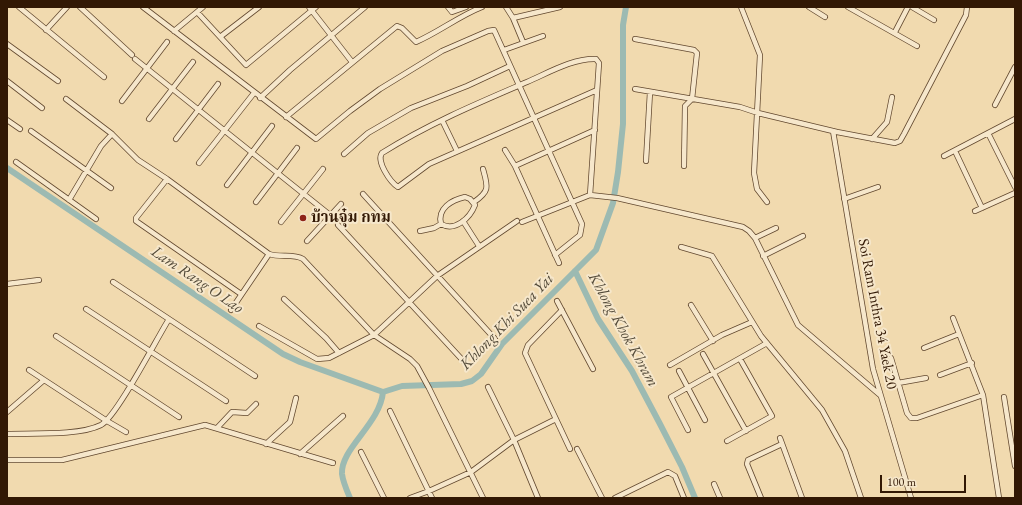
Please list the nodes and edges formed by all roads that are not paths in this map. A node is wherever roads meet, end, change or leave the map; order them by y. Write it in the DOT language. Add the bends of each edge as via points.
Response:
graph roads {
  1 [pos="19,7"];
  2 [pos="67,7"];
  3 [pos="80,7"];
  4 [pos="144,7"];
  5 [pos="203,7"];
  6 [pos="259,7"];
  7 [pos="365,7"];
  8 [pos="448,7"];
  9 [pos="466,7"];
  10 [pos="482,7"];
  11 [pos="506,7"];
  12 [pos="560,7"];
  13 [pos="741,7"];
  14 [pos="809,7"];
  15 [pos="848,7"];
  16 [pos="908,7"];
  17 [pos="912,7"];
  18 [pos="967,7"];
  19 [pos="312,8"];
  20 [pos="197,12"];
  21 [pos="825,17"];
  22 [pos="514,18"];
  23 [pos="934,20"];
  24 [pos="46,30"];
  25 [pos="174,31"];
  26 [pos="895,32"];
  27 [pos="331,34"];
  28 [pos="543,36"];
  29 [pos="220,37"];
  30 [pos="635,39"];
  31 [pos="167,42"];
  32 [pos="523,42"];
  33 [pos="7,44"];
  34 [pos="917,46"];
  35 [pos="504,50"];
  36 [pos="194,62"];
  37 [pos="352,62"];
  38 [pos="510,66"];
  39 [pos="1015,67"];
  40 [pos="148,70"];
  41 [pos="1013,74"];
  42 [pos="104,77"];
  43 [pos="7,81"];
  44 [pos="58,81"];
  45 [pos="218,84"];
  46 [pos="520,85"];
  47 [pos="635,89"];
  48 [pos="172,90"];
  49 [pos="597,90"];
  50 [pos="650,92"];
  51 [pos="254,93"];
  52 [pos="892,97"];
  53 [pos="260,98"];
  54 [pos="66,99"];
  55 [pos="692,99"];
  56 [pos="122,101"];
  57 [pos="995,105"];
  58 [pos="42,108"];
  59 [pos="198,110"];
  60 [pos="758,113"];
  61 [pos="286,117"];
  62 [pos="534,117"];
  63 [pos="149,119"];
  64 [pos="1015,119"];
  65 [pos="442,120"];
  66 [pos="8,123"];
  67 [pos="272,126"];
  68 [pos="20,129"];
  69 [pos="595,130"];
  70 [pos="31,131"];
  71 [pos="833,131"];
  72 [pos="224,132"];
  73 [pos="988,133"];
  74 [pos="112,134"];
  75 [pos="176,139"];
  76 [pos="872,139"];
  77 [pos="297,148"];
  78 [pos="505,150"];
  79 [pos="547,150"];
  80 [pos="458,151"];
  81 [pos="955,151"];
  82 [pos="251,153"];
  83 [pos="344,154"];
  84 [pos="944,156"];
  85 [pos="646,161"];
  86 [pos="16,162"];
  87 [pos="199,163"];
  88 [pos="515,166"];
  89 [pos="684,166"];
  90 [pos="323,169"];
  91 [pos="483,169"];
  92 [pos="86,171"];
  93 [pos="277,173"];
  94 [pos="167,179"];
  95 [pos="227,185"];
  96 [pos="878,187"];
  97 [pos="1015,187"];
  98 [pos="111,188"];
  99 [pos="1015,193"];
  100 [pos="302,194"];
  101 [pos="364,194"];
  102 [pos="590,195"];
  103 [pos="844,199"];
  104 [pos="69,200"];
  105 [pos="571,201"];
  106 [pos="256,202"];
  107 [pos="474,202"];
  108 [pos="767,202"];
  109 [pos="341,204"];
  110 [pos="982,208"];
  111 [pos="975,211"];
  112 [pos="330,215"];
  113 [pos="537,217"];
  114 [pos="96,219"];
  115 [pos="463,221"];
  116 [pos="281,222"];
  117 [pos="441,224"];
  118 [pos="338,225"];
  119 [pos="776,228"];
  120 [pos="420,231"];
  121 [pos="803,236"];
  122 [pos="755,238"];
  123 [pos="307,240"];
  124 [pos="479,246"];
  125 [pos="681,247"];
  126 [pos="269,254"];
  127 [pos="555,255"];
  128 [pos="763,256"];
  129 [pos="559,263"];
  130 [pos="437,276"];
  131 [pos="39,280"];
  132 [pos="113,282"];
  133 [pos="7,284"];
  134 [pos="241,294"];
  135 [pos="284,299"];
  136 [pos="557,301"];
  137 [pos="409,304"];
  138 [pos="691,305"];
  139 [pos="86,309"];
  140 [pos="231,310"];
  141 [pos="562,310"];
  142 [pos="953,318"];
  143 [pos="169,319"];
  144 [pos="752,322"];
  145 [pos="259,326"];
  146 [pos="959,334"];
  147 [pos="374,335"];
  148 [pos="56,336"];
  149 [pos="495,339"];
  150 [pos="713,341"];
  151 [pos="766,343"];
  152 [pos="924,348"];
  153 [pos="149,351"];
  154 [pos="339,353"];
  155 [pos="703,354"];
  156 [pos="891,358"];
  157 [pos="740,359"];
  158 [pos="972,363"];
  159 [pos="670,365"];
  160 [pos="468,366"];
  161 [pos="593,369"];
  162 [pos="30,370"];
  163 [pos="679,372"];
  164 [pos="714,374"];
  165 [pos="940,375"];
  166 [pos="255,376"];
  167 [pos="926,378"];
  168 [pos="44,380"];
  169 [pos="898,383"];
  170 [pos="130,385"];
  171 [pos="488,387"];
  172 [pos="687,388"];
  173 [pos="880,395"];
  174 [pos="983,395"];
  175 [pos="1004,397"];
  176 [pos="296,398"];
  177 [pos="226,401"];
  178 [pos="256,404"];
  179 [pos="390,411"];
  180 [pos="7,412"];
  181 [pos="343,416"];
  182 [pos="179,417"];
  183 [pos="556,419"];
  184 [pos="706,420"];
  185 [pos="107,421"];
  186 [pos="217,428"];
  187 [pos="688,430"];
  188 [pos="126,432"];
  189 [pos="746,432"];
  190 [pos="7,434"];
  191 [pos="780,438"];
  192 [pos="514,440"];
  193 [pos="727,441"];
  194 [pos="266,444"];
  195 [pos="782,444"];
  196 [pos="570,449"];
  197 [pos="577,449"];
  198 [pos="361,452"];
  199 [pos="300,454"];
  200 [pos="7,460"];
  201 [pos="333,463"];
  202 [pos="1015,466"];
  203 [pos="471,472"];
  204 [pos="714,484"];
  205 [pos="429,492"];
  206 [pos="384,498"];
  207 [pos="410,498"];
  208 [pos="432,498"];
  209 [pos="483,498"];
  210 [pos="538,498"];
  211 [pos="602,498"];
  212 [pos="615,498"];
  213 [pos="684,498"];
  214 [pos="720,498"];
  215 [pos="761,498"];
  216 [pos="802,498"];
  217 [pos="861,498"];
  218 [pos="911,498"];
  219 [pos="998,498"];
  1 -- 24 [label="street"];
  2 -- 24 [label="street"];
  3 -- 40 [label="street"];
  4 -- 25 [label="street"];
  5 -- 20 [label="street"];
  6 -- 29 [label="street"];
  7 -- 27 [label="street"];
  8 -- 9 [label="street" via="452,12"];
  10 -- 37 [label="street" via="416,42 397,26"];
  11 -- 22 [label="street"];
  12 -- 22 [label="street"];
  13 -- 60 [label="street" via="760,55"];
  14 -- 21 [label="street"];
  15 -- 26 [label="street"];
  16 -- 26 [label="street"];
  17 -- 23 [label="street"];
  18 -- 76 [label="street" via="966,15 900,141 895,143"];
  19 -- 27 [label="street"];
  19 -- 29 [label="street" via="246,65"];
  20 -- 25 [label="street"];
  20 -- 29 [label="street"];
  22 -- 32 [label="street"];
  24 -- 42 [label="street"];
  25 -- 51 [label="street"];
  26 -- 34 [label="street"];
  27 -- 37 [label="street"];
  27 -- 53 [label="street"];
  28 -- 32 [label="street"];
  30 -- 55 [label="street" via="696,51"];
  31 -- 40 [label="street"];
  32 -- 35 [label="street"];
  33 -- 44 [label="street"];
  35 -- 38 [label="street"];
  35 -- 61 [label="street" via="493,30 442,52 380,89 317,139"];
  36 -- 48 [label="street"];
  37 -- 61 [label="street"];
  38 -- 46 [label="street"];
  38 -- 83 [label="street" via="410,108 368,133"];
  39 -- 41 [label="street"];
  40 -- 48 [label="street"];
  40 -- 56 [label="street"];
  41 -- 57 [label="street"];
  43 -- 58 [label="street"];
  45 -- 59 [label="street"];
  46 -- 49 [label="street" via="566,65 594,58 599,63"];
  46 -- 62 [label="street"];
  46 -- 65 [label="street"];
  47 -- 50 [label="street"];
  48 -- 59 [label="street"];
  48 -- 63 [label="street"];
  49 -- 62 [label="street"];
  49 -- 69 [label="street"];
  50 -- 55 [label="street"];
  50 -- 85 [label="street"];
  51 -- 53 [label="street"];
  51 -- 72 [label="street"];
  52 -- 76 [label="street" via="887,122"];
  53 -- 61 [label="street"];
  54 -- 74 [label="street"];
  55 -- 60 [label="street" via="740,107"];
  55 -- 89 [label="street" via="685,106"];
  59 -- 72 [label="street"];
  59 -- 75 [label="street"];
  60 -- 71 [label="street"];
  60 -- 108 [label="street" via="755,182"];
  62 -- 79 [label="street"];
  62 -- 80 [label="street"];
  64 -- 73 [label="street"];
  65 -- 80 [label="street"];
  65 -- 80 [label="street" via="414,133 382,153 380,162 398,187 429,164"];
  66 -- 68 [label="street"];
  67 -- 82 [label="street"];
  69 -- 79 [label="street"];
  69 -- 102 [label="street"];
  70 -- 92 [label="street"];
  71 -- 76 [label="street"];
  71 -- 103 [label="street, Soi Ram Inthra 34 Yaek 20"];
  72 -- 82 [label="street"];
  72 -- 87 [label="street"];
  73 -- 81 [label="street"];
  73 -- 97 [label="street"];
  74 -- 92 [label="street" via="105,140"];
  74 -- 94 [label="street" via="138,160"];
  77 -- 93 [label="street"];
  78 -- 88 [label="street"];
  79 -- 88 [label="street"];
  79 -- 105 [label="street"];
  81 -- 84 [label="street"];
  81 -- 110 [label="street"];
  82 -- 93 [label="street"];
  82 -- 95 [label="street"];
  86 -- 104 [label="street"];
  88 -- 113 [label="street"];
  90 -- 100 [label="street"];
  91 -- 107 [label="street" via="487,188"];
  92 -- 98 [label="street"];
  92 -- 104 [label="street"];
  93 -- 100 [label="street"];
  93 -- 106 [label="street"];
  94 -- 126 [label="street"];
  94 -- 134 [label="street" via="136,221"];
  96 -- 103 [label="street"];
  99 -- 110 [label="street"];
  100 -- 112 [label="street"];
  100 -- 116 [label="street"];
  101 -- 130 [label="street"];
  102 -- 105 [label="street"];
  102 -- 122 [label="street" via="617,198 743,227"];
  103 -- 173 [label="street, Soi Ram Inthra 34 Yaek 20" via="873,369"];
  104 -- 114 [label="street"];
  105 -- 113 [label="street"];
  105 -- 127 [label="street" via="582,224 582,233"];
  107 -- 115 [label="street" via="473,211"];
  107 -- 117 [label="street" via="465,197 451,202 441,212"];
  109 -- 112 [label="street"];
  110 -- 111 [label="street"];
  112 -- 123 [label="street"];
  113 -- 124 [label="street" via="520,222"];
  113 -- 127 [label="street"];
  115 -- 117 [label="street" via="451,226"];
  115 -- 124 [label="street"];
  117 -- 120 [label="street"];
  118 -- 137 [label="street"];
  119 -- 122 [label="street"];
  121 -- 128 [label="street"];
  122 -- 128 [label="street"];
  124 -- 130 [label="street"];
  125 -- 144 [label="street" via="712,256"];
  126 -- 134 [label="street"];
  126 -- 147 [label="street" via="282,257 298,256 303,259"];
  127 -- 129 [label="street"];
  128 -- 173 [label="street" via="798,325"];
  130 -- 137 [label="street"];
  130 -- 149 [label="street"];
  131 -- 133 [label="street"];
  132 -- 143 [label="street"];
  134 -- 140 [label="street"];
  135 -- 154 [label="street"];
  136 -- 141 [label="street"];
  137 -- 147 [label="street"];
  137 -- 160 [label="street"];
  138 -- 150 [label="street"];
  139 -- 153 [label="street"];
  141 -- 161 [label="street"];
  141 -- 183 [label="street" via="528,345 525,353"];
  142 -- 146 [label="street"];
  143 -- 153 [label="street"];
  143 -- 166 [label="street"];
  144 -- 150 [label="street"];
  144 -- 151 [label="street"];
  145 -- 154 [label="street" via="317,359 326,359"];
  146 -- 152 [label="street"];
  146 -- 158 [label="street"];
  147 -- 154 [label="street"];
  147 -- 203 [label="street" via="410,359 425,379"];
  148 -- 170 [label="street"];
  150 -- 159 [label="street"];
  151 -- 157 [label="street"];
  151 -- 217 [label="street" via="822,410 845,451"];
  153 -- 170 [label="street"];
  153 -- 177 [label="street"];
  155 -- 164 [label="street"];
  156 -- 169 [label="street"];
  157 -- 164 [label="street"];
  157 -- 189 [label="street" via="772,416"];
  158 -- 165 [label="street"];
  158 -- 174 [label="street"];
  162 -- 168 [label="street"];
  163 -- 172 [label="street"];
  164 -- 172 [label="street"];
  164 -- 189 [label="street"];
  167 -- 169 [label="street"];
  168 -- 180 [label="street"];
  168 -- 185 [label="street"];
  169 -- 174 [label="street" via="907,413 914,419"];
  170 -- 182 [label="street"];
  170 -- 185 [label="street"];
  171 -- 192 [label="street"];
  172 -- 184 [label="street"];
  172 -- 187 [label="street" via="671,399"];
  173 -- 218 [label="street, Soi Ram Inthra 34 Yaek 20"];
  174 -- 219 [label="street"];
  175 -- 202 [label="street"];
  176 -- 194 [label="street" via="290,422"];
  178 -- 186 [label="street" via="247,413 232,412"];
  179 -- 205 [label="street"];
  181 -- 199 [label="street"];
  183 -- 192 [label="street"];
  183 -- 196 [label="street"];
  185 -- 188 [label="street"];
  185 -- 190 [label="street" via="94,428 60,433"];
  186 -- 194 [label="street"];
  186 -- 200 [label="street" via="201,426 57,461"];
  189 -- 193 [label="street"];
  191 -- 195 [label="street"];
  192 -- 203 [label="street"];
  192 -- 210 [label="street"];
  194 -- 199 [label="street"];
  195 -- 215 [label="street" via="748,460 747,464"];
  195 -- 216 [label="street"];
  197 -- 211 [label="street"];
  198 -- 206 [label="street"];
  199 -- 201 [label="street"];
  203 -- 205 [label="street"];
  203 -- 209 [label="street"];
  204 -- 214 [label="street"];
  205 -- 207 [label="street"];
  205 -- 208 [label="street"];
  212 -- 213 [label="street" via="668,472 675,476"];
}
